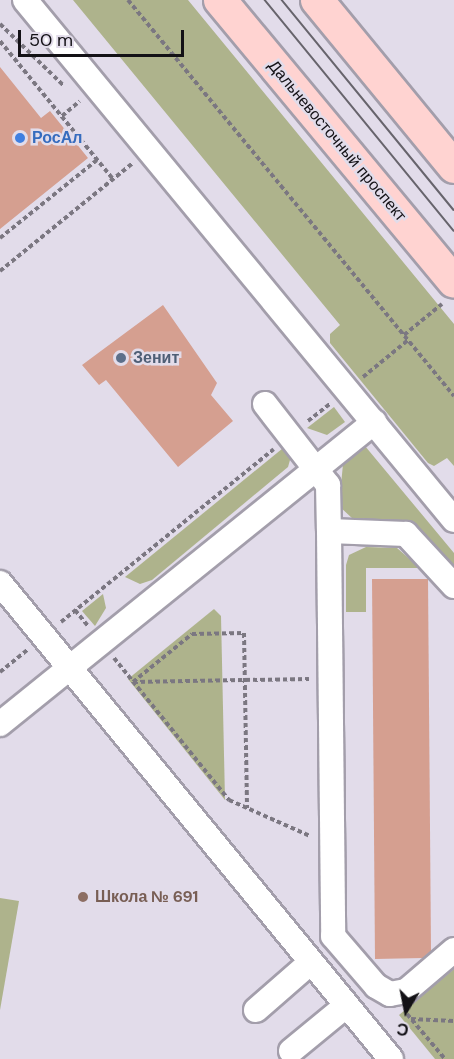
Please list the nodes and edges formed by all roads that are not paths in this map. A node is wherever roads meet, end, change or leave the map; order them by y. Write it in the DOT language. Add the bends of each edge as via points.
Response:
graph roads {
  1 [pos="25,0"];
  2 [pos="220,0"];
  3 [pos="317,0"];
  4 [pos="454,167"];
  5 [pos="448,293"];
  6 [pos="265,404"];
  7 [pos="374,422"];
  8 [pos="315,468"];
  9 [pos="454,520"];
  10 [pos="329,531"];
  11 [pos="0,583"];
  12 [pos="454,586"];
  13 [pos="70,668"];
  14 [pos="0,724"];
  15 [pos="333,936"];
  16 [pos="454,950"];
  17 [pos="309,960"];
  18 [pos="346,1005"];
  19 [pos="256,1010"];
  20 [pos="291,1052"];
  21 [pos="391,1059"];
  1 -- 7 [label="street"];
  2 -- 5 [label="main road, Дальневосточный проспект"];
  3 -- 4 [label="main road"];
  6 -- 8 [label="street"];
  7 -- 8 [label="street"];
  7 -- 9 [label="street"];
  8 -- 10 [label="street" via="328,485"];
  8 -- 13 [label="street"];
  10 -- 12 [label="street" via="406,534"];
  10 -- 15 [label="street"];
  11 -- 13 [label="street"];
  13 -- 14 [label="street"];
  13 -- 17 [label="street"];
  15 -- 16 [label="street" via="376,986 390,994 406,991"];
  15 -- 17 [label="street"];
  17 -- 18 [label="street"];
  17 -- 19 [label="street"];
  18 -- 20 [label="street"];
  18 -- 21 [label="street"];
}
